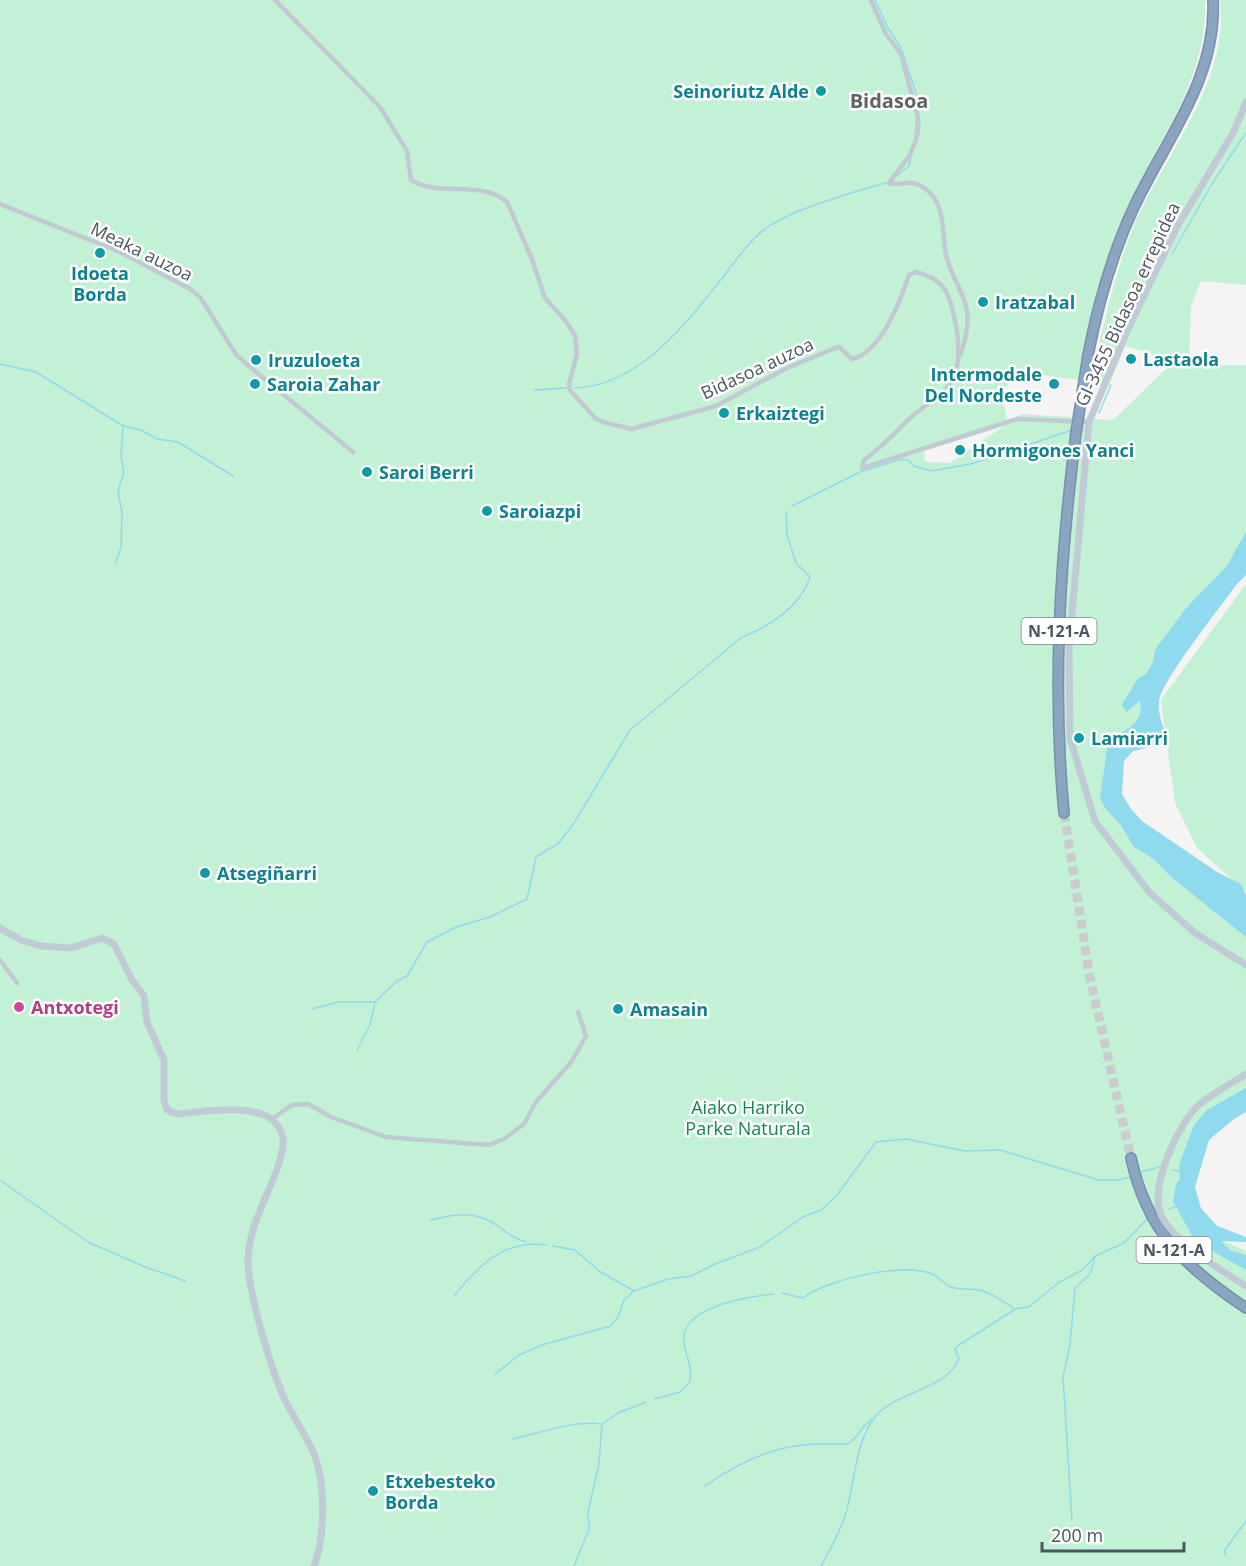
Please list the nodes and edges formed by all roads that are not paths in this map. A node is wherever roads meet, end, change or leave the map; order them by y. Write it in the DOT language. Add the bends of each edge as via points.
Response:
graph roads {
  1 [pos="275,0"];
  2 [pos="871,0"];
  3 [pos="1213,0"];
  4 [pos="1246,102"];
  5 [pos="0,204"];
  6 [pos="958,358"];
  7 [pos="1089,422"];
  8 [pos="353,452"];
  9 [pos="1064,813"];
  10 [pos="0,928"];
  11 [pos="0,960"];
  12 [pos="1246,965"];
  13 [pos="17,983"];
  14 [pos="578,1012"];
  15 [pos="1246,1074"];
  16 [pos="272,1119"];
  17 [pos="1132,1163"];
  18 [pos="1246,1286"];
  19 [pos="1246,1308"];
  20 [pos="314,1566"];
  1 -- 6 [label="street, Bidasoa auzoa" via="380,107 407,151 411,180 436,189 481,191 507,202 540,288 574,335 577,354 570,390 595,418 631,429 716,406 787,368 839,347 852,359 863,357 881,336 909,275 916,272 933,276 950,295"];
  2 -- 6 [label="street, Bidasoa auzoa" via="886,34 901,54 918,118 910,155 889,183 908,181 918,185 937,203 946,254 968,315"];
  3 -- 9 [label="highway, N-121-A, bridge" via="1210,46 1202,77 1120,239 1088,355 1064,552 1058,659"];
  4 -- 7 [label="street, GI-3455 Bidasoa errepidea" via="1233,133 1178,225"];
  5 -- 8 [label="street, Meaka auzoa" via="111,248 190,289 200,297 237,356"];
  6 -- 7 [label="street, Bidasoa auzoa" via="946,390 864,460 862,468 1017,419"];
  7 -- 12 [label="street, GI-3455 Bidasoa errepidea" via="1069,647 1070,738 1080,779 1095,821 1149,892 1195,933"];
  10 -- 16 [label="street" via="41,946 71,948 102,938 114,944 144,996 147,1022 164,1060 164,1100 168,1110 177,1114 253,1110"];
  11 -- 13 [label="street"];
  14 -- 16 [label="street" via="586,1036 572,1061 536,1102 524,1124 504,1139 489,1144 386,1137 331,1117 308,1104 292,1105"];
  15 -- 18 [label="street" via="1200,1104 1186,1118 1167,1159 1158,1200 1160,1214 1187,1244"];
  16 -- 20 [label="street" via="279,1127 283,1145 252,1232 250,1278 283,1396 314,1455 319,1473 322,1547"];
  17 -- 19 [label="highway, N-121-A" via="1148,1210 1172,1249 1208,1282"];
}
